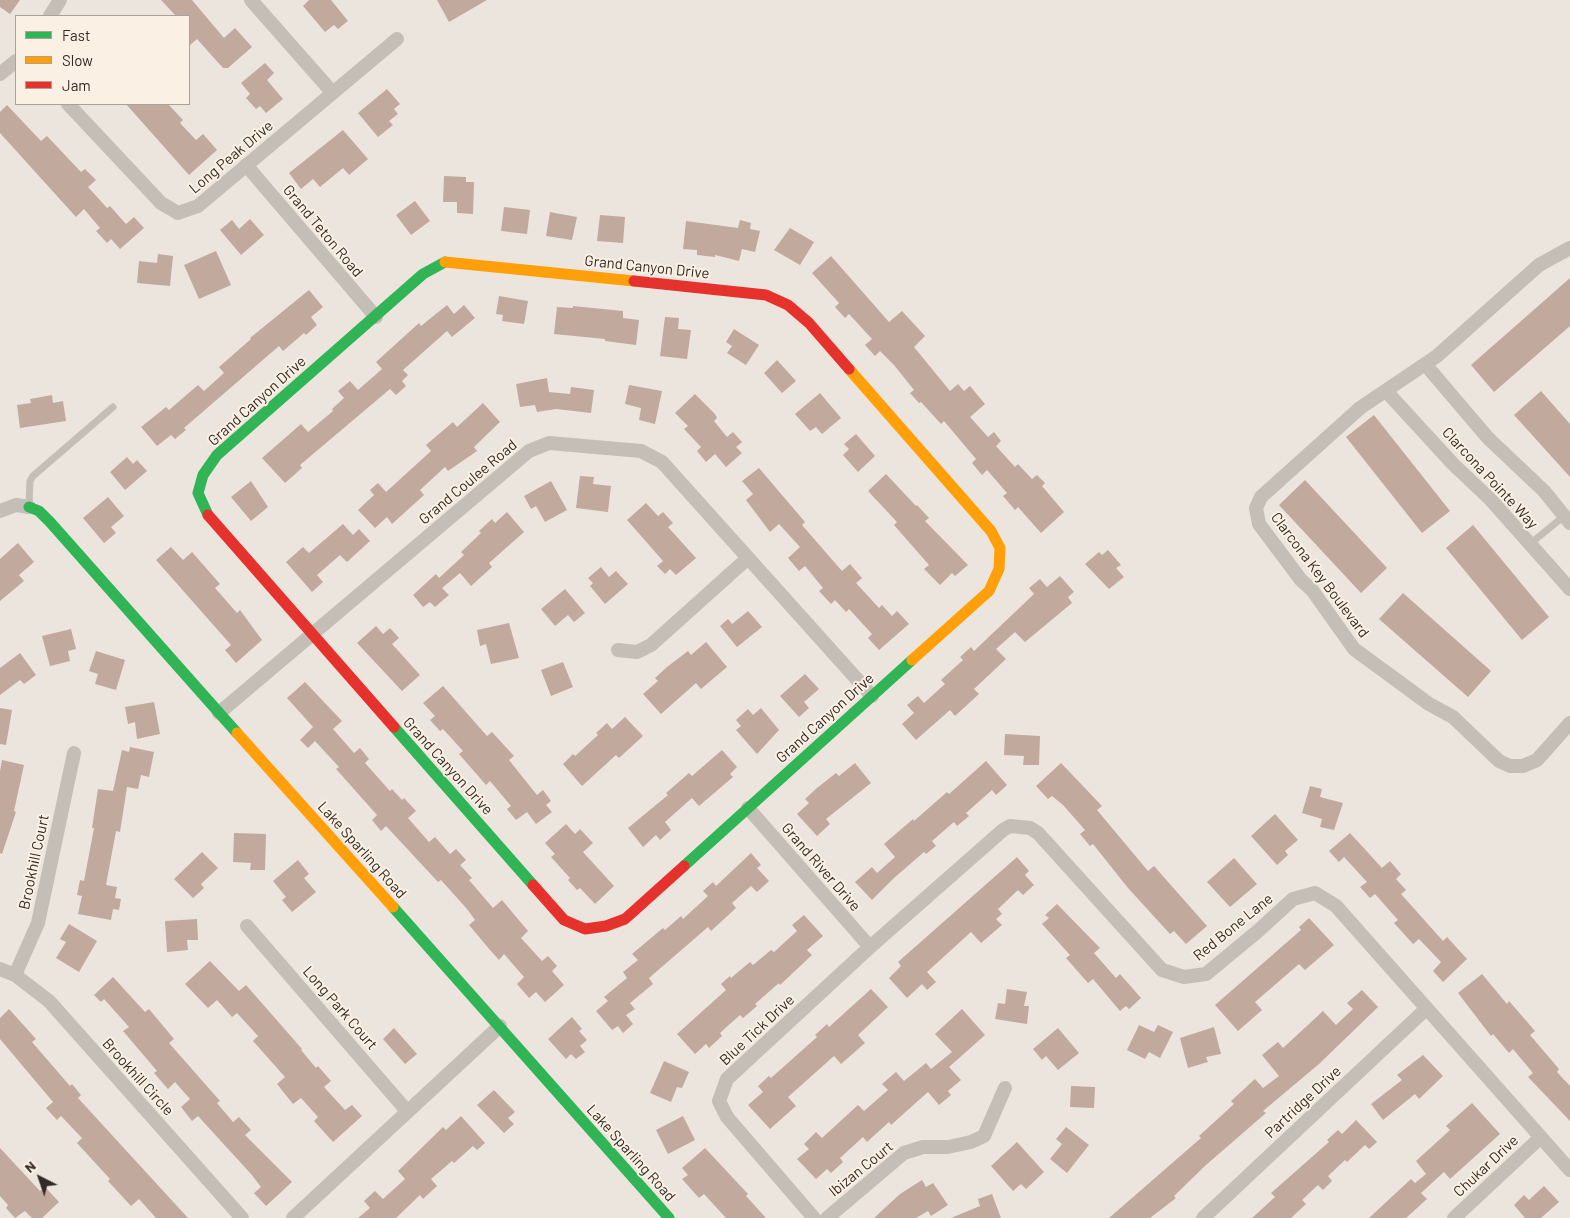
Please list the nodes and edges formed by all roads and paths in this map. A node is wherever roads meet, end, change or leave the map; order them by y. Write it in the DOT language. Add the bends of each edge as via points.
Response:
graph roads {
  1 [pos="60,0"];
  2 [pos="251,0"];
  3 [pos="51,15"];
  4 [pos="397,39"];
  5 [pos="15,61"];
  6 [pos="0,74"];
  7 [pos="332,92"];
  8 [pos="69,105"];
  9 [pos="246,166"];
  10 [pos="1570,248"];
  11 [pos="376,317"];
  12 [pos="1425,364"];
  13 [pos="1386,391"];
  14 [pos="113,408"];
  15 [pos="29,507"];
  16 [pos="0,511"];
  17 [pos="1567,519"];
  18 [pos="1530,544"];
  19 [pos="748,558"];
  20 [pos="1570,589"];
  21 [pos="311,634"];
  22 [pos="618,650"];
  23 [pos="872,696"];
  24 [pos="219,713"];
  25 [pos="1570,723"];
  26 [pos="74,753"];
  27 [pos="748,808"];
  28 [pos="247,926"];
  29 [pos="870,947"];
  30 [pos="0,969"];
  31 [pos="15,975"];
  32 [pos="1426,1009"];
  33 [pos="500,1026"];
  34 [pos="1005,1088"];
  35 [pos="407,1111"];
  36 [pos="1541,1137"];
  37 [pos="1570,1170"];
  38 [pos="242,1218"];
  39 [pos="293,1218"];
  40 [pos="669,1218"];
  41 [pos="814,1218"];
  42 [pos="827,1218"];
  43 [pos="1203,1218"];
  44 [pos="1454,1218"];
  1 -- 3 [label="street"];
  2 -- 7 [label="street"];
  4 -- 7 [label="street, Long Peak Drive"];
  5 -- 6 [label="street"];
  7 -- 9 [label="street, Long Peak Drive"];
  8 -- 9 [label="street, Long Peak Drive" via="161,203 178,213 198,206"];
  9 -- 11 [label="street, Grand Teton Road"];
  10 -- 12 [label="street, Clarcona Key Boulevard" via="1539,264"];
  11 -- 21 [label="street, Grand Canyon Drive" via="217,455 202,475 198,493 206,513"];
  11 -- 23 [label="street, Grand Canyon Drive" via="423,274 445,262 766,295 788,305 809,323 991,530 1000,548 999,569 989,591"];
  12 -- 13 [label="street, Clarcona Key Boulevard"];
  12 -- 17 [label="street, Clarcona Pointe Way" via="1488,438 1544,491"];
  13 -- 18 [label="street, Clarcona Pointe Way"];
  13 -- 25 [label="street, Clarcona Key Boulevard" via="1360,408 1261,497 1256,508 1259,524 1354,649 1429,704 1453,717 1499,761 1510,766 1523,766 1537,760"];
  14 -- 15 [label="lane" via="33,476"];
  15 -- 16 [label="street" via="16,505"];
  15 -- 24 [label="street, Lake Sparling Road" via="39,511 50,522"];
  17 -- 18 [label="lane"];
  18 -- 20 [label="street, Clarcona Pointe Way"];
  19 -- 21 [label="street, Grand Coulee Road" via="662,462 640,451 549,443 529,451"];
  19 -- 22 [label="street" via="651,645 636,652"];
  19 -- 23 [label="street, Grand Coulee Road"];
  21 -- 24 [label="street, Grand Coulee Road"];
  21 -- 27 [label="street, Grand Canyon Drive" via="564,920 585,928 606,926 625,919"];
  23 -- 27 [label="street, Grand Canyon Drive"];
  24 -- 33 [label="street, Lake Sparling Road"];
  26 -- 31 [label="street, Brookhill Court" via="38,923"];
  27 -- 29 [label="street, Grand River Drive"];
  28 -- 35 [label="street, Long Park Court"];
  29 -- 32 [label="street, Red Bone Lane" via="1003,830 1020,826 1038,833 1162,970 1184,977 1206,974 1293,899 1315,893 1336,906"];
  29 -- 41 [label="street, Blue Tick Drive" via="727,1078 720,1101 727,1117"];
  30 -- 31 [label="street, Brookhill Circle"];
  31 -- 38 [label="street, Brookhill Circle" via="49,1002"];
  32 -- 36 [label="street, Red Bone Lane"];
  32 -- 43 [label="street, Partridge Drive"];
  33 -- 35 [label="street"];
  33 -- 40 [label="street, Lake Sparling Road"];
  34 -- 42 [label="street, Ibizan Court" via="984,1136 948,1147 904,1153"];
  35 -- 39 [label="street"];
  36 -- 37 [label="street, Red Bone Lane"];
  36 -- 44 [label="street, Chukar Drive"];
}
